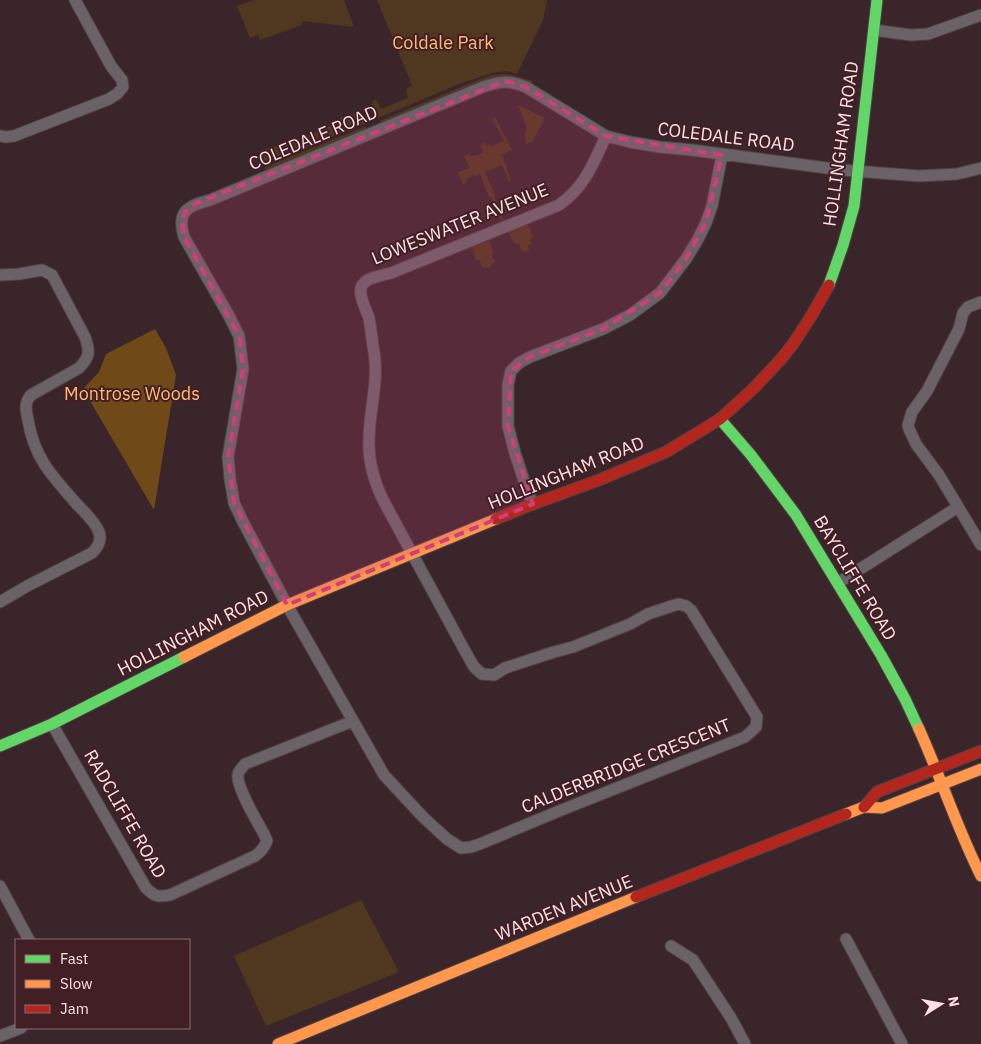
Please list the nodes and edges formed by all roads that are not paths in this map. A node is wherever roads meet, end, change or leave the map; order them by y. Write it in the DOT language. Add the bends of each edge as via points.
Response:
graph roads {
  1 [pos="75,0"];
  2 [pos="877,0"];
  3 [pos="981,15"];
  4 [pos="874,30"];
  5 [pos="0,136"];
  6 [pos="606,136"];
  7 [pos="722,154"];
  8 [pos="981,168"];
  9 [pos="858,171"];
  10 [pos="0,274"];
  11 [pos="981,302"];
  12 [pos="720,419"];
  13 [pos="533,504"];
  14 [pos="958,507"];
  15 [pos="981,545"];
  16 [pos="413,554"];
  17 [pos="838,583"];
  18 [pos="0,602"];
  19 [pos="287,605"];
  20 [pos="353,721"];
  21 [pos="52,724"];
  22 [pos="0,746"];
  23 [pos="981,751"];
  24 [pos="936,769"];
  25 [pos="981,769"];
  26 [pos="942,785"];
  27 [pos="864,807"];
  28 [pos="981,876"];
  29 [pos="1,889"];
  30 [pos="846,938"];
  31 [pos="28,939"];
  32 [pos="671,946"];
  33 [pos="18,1029"];
  34 [pos="0,1036"];
  35 [pos="278,1044"];
  36 [pos="745,1044"];
  37 [pos="902,1044"];
  1 -- 5 [label="street" via="122,80 123,87 109,99 14,136"];
  2 -- 4 [label="street, HOLLINGHAM ROAD"];
  3 -- 4 [label="street" via="928,34"];
  4 -- 9 [label="street, HOLLINGHAM ROAD"];
  6 -- 7 [label="street, COLEDALE ROAD" via="660,148"];
  6 -- 16 [label="street, LOWESWATER AVENUE" via="585,179 576,192 559,205 369,279 361,288 376,370 369,441 372,468 378,490"];
  6 -- 19 [label="street, COLEDALE ROAD" via="526,87 505,81 194,204 185,212 182,219 184,236 239,336 243,369 228,457 234,503"];
  7 -- 9 [label="street, COLEDALE ROAD"];
  7 -- 13 [label="street" via="706,223 686,259 660,293 610,326 530,357 511,371 508,426"];
  8 -- 9 [label="street, COLEDALE ROAD" via="957,174 919,176"];
  9 -- 12 [label="street, HOLLINGHAM ROAD" via="854,206 843,245 830,282 810,318 782,358"];
  10 -- 18 [label="street" via="48,272 86,336 89,354 79,368 31,395 26,408 30,434 43,464 93,522 100,535 98,548 92,553"];
  11 -- 14 [label="street" via="963,313 959,329 927,391 912,412 908,425 916,444"];
  12 -- 13 [label="street, HOLLINGHAM ROAD" via="666,452"];
  12 -- 17 [label="street, BAYCLIFFE ROAD" via="796,515"];
  13 -- 16 [label="street, HOLLINGHAM ROAD"];
  14 -- 15 [label="street"];
  14 -- 17 [label="street"];
  16 -- 19 [label="street, HOLLINGHAM ROAD"];
  16 -- 20 [label="street, CALDERBRIDGE CRESCENT" via="474,667 482,674 494,675 505,668 573,647 648,614 679,604 686,606 757,716 756,727 745,737 480,844 461,848 423,817 384,775"];
  17 -- 24 [label="street, BAYCLIFFE ROAD" via="893,677"];
  19 -- 20 [label="street, CALDERBRIDGE CRESCENT"];
  19 -- 21 [label="street, HOLLINGHAM ROAD"];
  20 -- 21 [label="street, RADCLIFFE ROAD" via="245,764 238,774 240,788 264,834 266,842 261,852 170,895 161,896 146,888"];
  21 -- 22 [label="street, HOLLINGHAM ROAD"];
  23 -- 24 [label="street, WARDEN AVENUE"];
  24 -- 26 [label="street, BAYCLIFFE ROAD"];
  24 -- 27 [label="street, WARDEN AVENUE" via="877,792"];
  25 -- 26 [label="street, WARDEN AVENUE"];
  26 -- 27 [label="street, WARDEN AVENUE" via="882,808"];
  26 -- 28 [label="street, BAYCLIFFE ROAD"];
  27 -- 35 [label="street, WARDEN AVENUE"];
  29 -- 31 [label="street"];
  30 -- 37 [label="street"];
  32 -- 36 [label="street" via="693,960"];
  33 -- 34 [label="street"];
}
